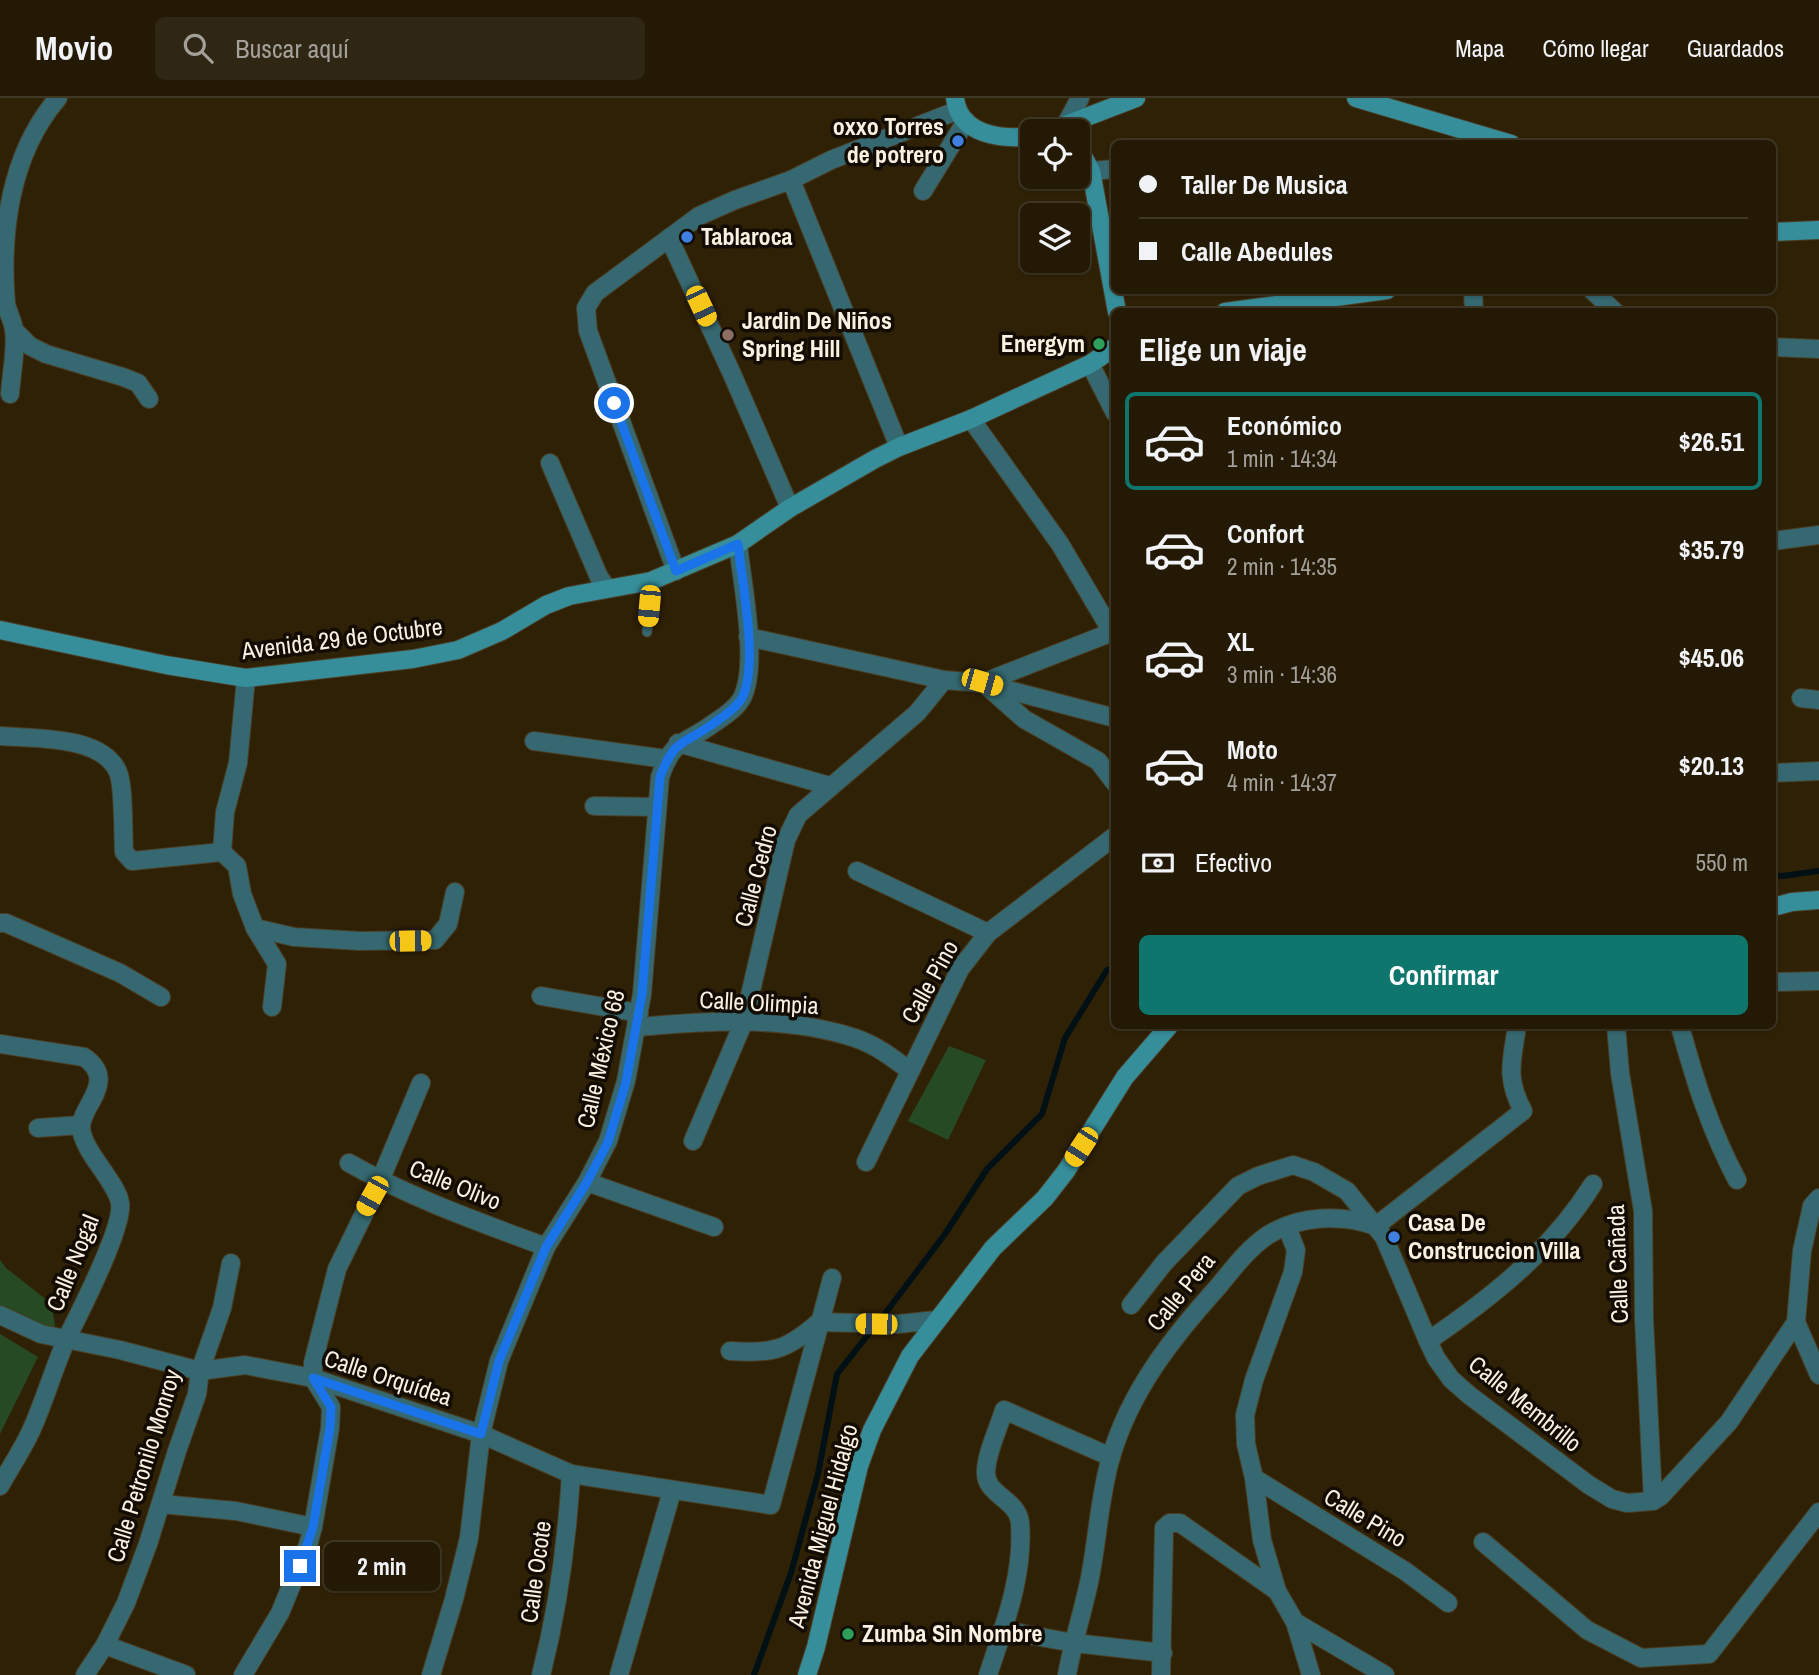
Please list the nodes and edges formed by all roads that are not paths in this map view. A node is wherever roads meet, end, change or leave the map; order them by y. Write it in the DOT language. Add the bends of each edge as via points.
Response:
graph roads {
  1 [pos="58,98"];
  2 [pos="1080,98"];
  3 [pos="1136,98"];
  4 [pos="1356,98"];
  5 [pos="959,110"];
  6 [pos="1068,119"];
  7 [pos="1086,119"];
  8 [pos="1020,136"];
  9 [pos="1498,140"];
  10 [pos="1111,169"];
  11 [pos="1091,171"];
  12 [pos="791,180"];
  13 [pos="923,191"];
  14 [pos="1776,231"];
  15 [pos="1817,232"];
  16 [pos="669,238"];
  17 [pos="1111,279"];
  18 [pos="1372,294"];
  19 [pos="1596,294"];
  20 [pos="1313,306"];
  21 [pos="1284,308"];
  22 [pos="1611,308"];
  23 [pos="15,331"];
  24 [pos="1776,347"];
  25 [pos="1819,349"];
  26 [pos="1111,350"];
  27 [pos="1090,363"];
  28 [pos="9,394"];
  29 [pos="149,399"];
  30 [pos="1111,405"];
  31 [pos="971,418"];
  32 [pos="899,447"];
  33 [pos="550,463"];
  34 [pos="790,508"];
  35 [pos="1819,535"];
  36 [pos="1776,541"];
  37 [pos="738,544"];
  38 [pos="676,571"];
  39 [pos="651,581"];
  40 [pos="607,589"];
  41 [pos="1111,628"];
  42 [pos="0,630"];
  43 [pos="647,632"];
  44 [pos="1111,632"];
  45 [pos="748,637"];
  46 [pos="246,677"];
  47 [pos="944,680"];
  48 [pos="982,682"];
  49 [pos="1111,717"];
  50 [pos="0,736"];
  51 [pos="534,741"];
  52 [pos="678,743"];
  53 [pos="666,759"];
  54 [pos="1819,771"];
  55 [pos="1776,773"];
  56 [pos="1111,778"];
  57 [pos="830,786"];
  58 [pos="594,806"];
  59 [pos="657,807"];
  60 [pos="1111,839"];
  61 [pos="222,852"];
  62 [pos="857,871"];
  63 [pos="455,892"];
  64 [pos="1819,900"];
  65 [pos="1776,906"];
  66 [pos="0,923"];
  67 [pos="254,928"];
  68 [pos="988,933"];
  69 [pos="1819,981"];
  70 [pos="1776,982"];
  71 [pos="541,996"];
  72 [pos="161,997"];
  73 [pos="272,1007"];
  74 [pos="638,1020"];
  75 [pos="744,1021"];
  76 [pos="1166,1029"];
  77 [pos="1517,1029"];
  78 [pos="1616,1029"];
  79 [pos="1681,1029"];
  80 [pos="0,1044"];
  81 [pos="910,1071"];
  82 [pos="421,1083"];
  83 [pos="81,1125"];
  84 [pos="38,1128"];
  85 [pos="694,1142"];
  86 [pos="866,1162"];
  87 [pos="349,1163"];
  88 [pos="1737,1180"];
  89 [pos="380,1181"];
  90 [pos="587,1182"];
  91 [pos="1593,1184"];
  92 [pos="1819,1198"];
  93 [pos="1376,1226"];
  94 [pos="714,1227"];
  95 [pos="1287,1227"];
  96 [pos="546,1247"];
  97 [pos="230,1264"];
  98 [pos="832,1278"];
  99 [pos="1131,1305"];
  100 [pos="0,1315"];
  101 [pos="937,1320"];
  102 [pos="1796,1322"];
  103 [pos="825,1323"];
  104 [pos="67,1339"];
  105 [pos="1428,1341"];
  106 [pos="730,1351"];
  107 [pos="200,1371"];
  108 [pos="1819,1375"];
  109 [pos="313,1378"];
  110 [pos="481,1434"];
  111 [pos="1111,1457"];
  112 [pos="571,1474"];
  113 [pos="1254,1478"];
  114 [pos="0,1486"];
  115 [pos="672,1491"];
  116 [pos="1653,1501"];
  117 [pos="161,1504"];
  118 [pos="1819,1512"];
  119 [pos="313,1527"];
  120 [pos="1483,1542"];
  121 [pos="1277,1591"];
  122 [pos="1448,1603"];
  123 [pos="1295,1622"];
  124 [pos="1002,1630"];
  125 [pos="1074,1643"];
  126 [pos="105,1645"];
  127 [pos="1163,1653"];
  128 [pos="85,1675"];
  129 [pos="186,1675"];
  130 [pos="243,1675"];
  131 [pos="431,1675"];
  132 [pos="541,1675"];
  133 [pos="619,1675"];
  134 [pos="807,1675"];
  135 [pos="988,1675"];
  136 [pos="1067,1675"];
  137 [pos="1161,1675"];
  138 [pos="1311,1675"];
  139 [pos="1385,1675"];
  1 -- 23 [label="street" via="23,151 12,181 3,278"];
  2 -- 6 [label="street"];
  3 -- 7 [label="street"];
  4 -- 9 [label="street"];
  5 -- 8 [label="street" via="974,128 995,137"];
  5 -- 12 [label="street"];
  5 -- 13 [label="street"];
  10 -- 11 [label="street"];
  11 -- 17 [label="street"];
  12 -- 16 [label="street" via="699,216"];
  12 -- 32 [label="street"];
  14 -- 15 [label="street"];
  16 -- 34 [label="street"];
  16 -- 38 [label="street" via="595,293 585,317"];
  18 -- 20 [label="street"];
  19 -- 22 [label="street"];
  20 -- 21 [label="street"];
  23 -- 28 [label="street"];
  23 -- 29 [label="street" via="46,354 138,383"];
  24 -- 25 [label="street"];
  26 -- 27 [label="street, Avenida 29 de Octubre"];
  27 -- 30 [label="street"];
  27 -- 31 [label="street, Avenida 29 de Octubre"];
  31 -- 32 [label="street, Avenida 29 de Octubre"];
  31 -- 41 [label="street" via="1060,544"];
  32 -- 34 [label="street, Avenida 29 de Octubre"];
  33 -- 40 [label="street"];
  34 -- 37 [label="street, Avenida 29 de Octubre"];
  35 -- 36 [label="street"];
  37 -- 38 [label="street, Avenida 29 de Octubre"];
  37 -- 45 [label="street, Calle México 68"];
  38 -- 39 [label="street, Avenida 29 de Octubre"];
  39 -- 40 [label="street, Avenida 29 de Octubre"];
  39 -- 43 [label="lane"];
  40 -- 46 [label="street, Avenida 29 de Octubre" via="569,596 458,650"];
  42 -- 46 [label="street, Avenida 29 de Octubre"];
  44 -- 48 [label="street"];
  45 -- 47 [label="street"];
  45 -- 52 [label="street, Calle México 68" via="749,665 741,700 713,724"];
  46 -- 61 [label="street" via="238,763 225,812"];
  47 -- 48 [label="street"];
  47 -- 57 [label="street, Calle Cedro" via="917,713"];
  48 -- 49 [label="street"];
  48 -- 56 [label="street" via="1024,719 1098,761"];
  50 -- 61 [label="street" via="78,744 104,756 118,772 124,852 132,861"];
  51 -- 53 [label="street"];
  52 -- 53 [label="street, Calle México 68"];
  52 -- 57 [label="street"];
  53 -- 59 [label="street, Calle México 68"];
  54 -- 55 [label="street"];
  57 -- 75 [label="street, Calle Cedro" via="798,815 786,839"];
  58 -- 59 [label="street"];
  59 -- 74 [label="street, Calle México 68"];
  60 -- 68 [label="street, Calle Pino"];
  61 -- 67 [label="street" via="237,866"];
  62 -- 68 [label="street"];
  63 -- 67 [label="street" via="448,924 435,940 294,937"];
  64 -- 65 [label="street"];
  66 -- 72 [label="street" via="120,974"];
  67 -- 73 [label="street" via="277,964"];
  68 -- 81 [label="street, Calle Pino" via="960,969"];
  69 -- 70 [label="street"];
  71 -- 74 [label="street, Calle Olimpia"];
  74 -- 75 [label="street, Calle Olimpia"];
  74 -- 90 [label="street, Calle México 68" via="608,1142"];
  75 -- 81 [label="street, Calle Olimpia" via="814,1027 857,1038"];
  75 -- 85 [label="street, Calle Cedro"];
  76 -- 101 [label="street, Avenida Miguel Hidalgo" via="1125,1077 1045,1198 993,1248"];
  77 -- 93 [label="street" via="1510,1071 1522,1111"];
  78 -- 116 [label="street, Calle Cañada" via="1643,1211"];
  79 -- 88 [label="street" via="1701,1101"];
  80 -- 83 [label="street" via="85,1057 93,1063 99,1076"];
  81 -- 86 [label="street, Calle Pino"];
  82 -- 89 [label="street"];
  83 -- 84 [label="street"];
  83 -- 104 [label="street, Calle Nogal" via="84,1139 120,1202 119,1220"];
  87 -- 89 [label="street, Calle Olivo"];
  89 -- 96 [label="street, Calle Olivo"];
  89 -- 109 [label="street" via="337,1269"];
  90 -- 94 [label="street"];
  90 -- 96 [label="street, Calle México 68"];
  91 -- 105 [label="street" via="1528,1264"];
  92 -- 102 [label="street" via="1812,1206 1802,1251"];
  93 -- 95 [label="street, Calle Pera" via="1328,1218"];
  93 -- 99 [label="street, Calle Membrillo" via="1346,1191 1314,1172 1293,1166 1258,1176 1238,1186"];
  93 -- 105 [label="street, Calle Membrillo"];
  95 -- 111 [label="street, Calle Pera" via="1269,1234 1239,1260 1181,1328 1132,1403"];
  95 -- 113 [label="street" via="1296,1251 1293,1272 1245,1415"];
  96 -- 110 [label="street, Calle México 68" via="499,1361"];
  97 -- 107 [label="street, Calle Petronilo Monroy" via="222,1308"];
  98 -- 103 [label="street"];
  100 -- 104 [label="street, Calle Orquídea" via="41,1334"];
  101 -- 103 [label="street"];
  101 -- 134 [label="street, Avenida Miguel Hidalgo" via="910,1356 872,1430"];
  102 -- 108 [label="street"];
  102 -- 116 [label="street" via="1728,1422"];
  103 -- 106 [label="street" via="795,1343 772,1351"];
  103 -- 115 [label="street, Calle Orquídea" via="771,1505"];
  104 -- 107 [label="street, Calle Orquídea"];
  104 -- 114 [label="street, Calle Nogal" via="31,1431"];
  105 -- 116 [label="street, Calle Membrillo" via="1451,1379 1557,1463 1612,1499"];
  107 -- 109 [label="street, Calle Orquídea" via="245,1365"];
  107 -- 117 [label="street, Calle Petronilo Monroy" via="197,1395"];
  109 -- 110 [label="street, Calle Orquídea"];
  109 -- 119 [label="street" via="331,1407"];
  110 -- 112 [label="street, Calle Orquídea"];
  110 -- 131 [label="street, Calle México 68" via="469,1538"];
  111 -- 124 [label="street" via="1004,1410 986,1472 989,1484 1016,1508 1020,1522 1017,1583"];
  111 -- 125 [label="street, Calle Pera"];
  112 -- 115 [label="street, Calle Orquídea"];
  112 -- 132 [label="street, Calle Ocote" via="554,1622"];
  113 -- 121 [label="street" via="1262,1540"];
  113 -- 122 [label="street, Calle Pino" via="1405,1571"];
  115 -- 133 [label="street"];
  117 -- 119 [label="street" via="236,1511"];
  117 -- 126 [label="street, Calle Petronilo Monroy" via="126,1603"];
  118 -- 120 [label="street" via="1709,1654 1641,1658 1587,1630"];
  119 -- 130 [label="street" via="280,1613"];
  121 -- 123 [label="street"];
  121 -- 127 [label="street" via="1180,1523 1170,1523 1164,1528"];
  123 -- 138 [label="street"];
  123 -- 139 [label="street"];
  124 -- 125 [label="street"];
  124 -- 135 [label="street"];
  125 -- 127 [label="street"];
  125 -- 136 [label="street, Calle Pera"];
  126 -- 128 [label="street, Calle Petronilo Monroy"];
  126 -- 129 [label="street"];
  127 -- 137 [label="street"];
}
